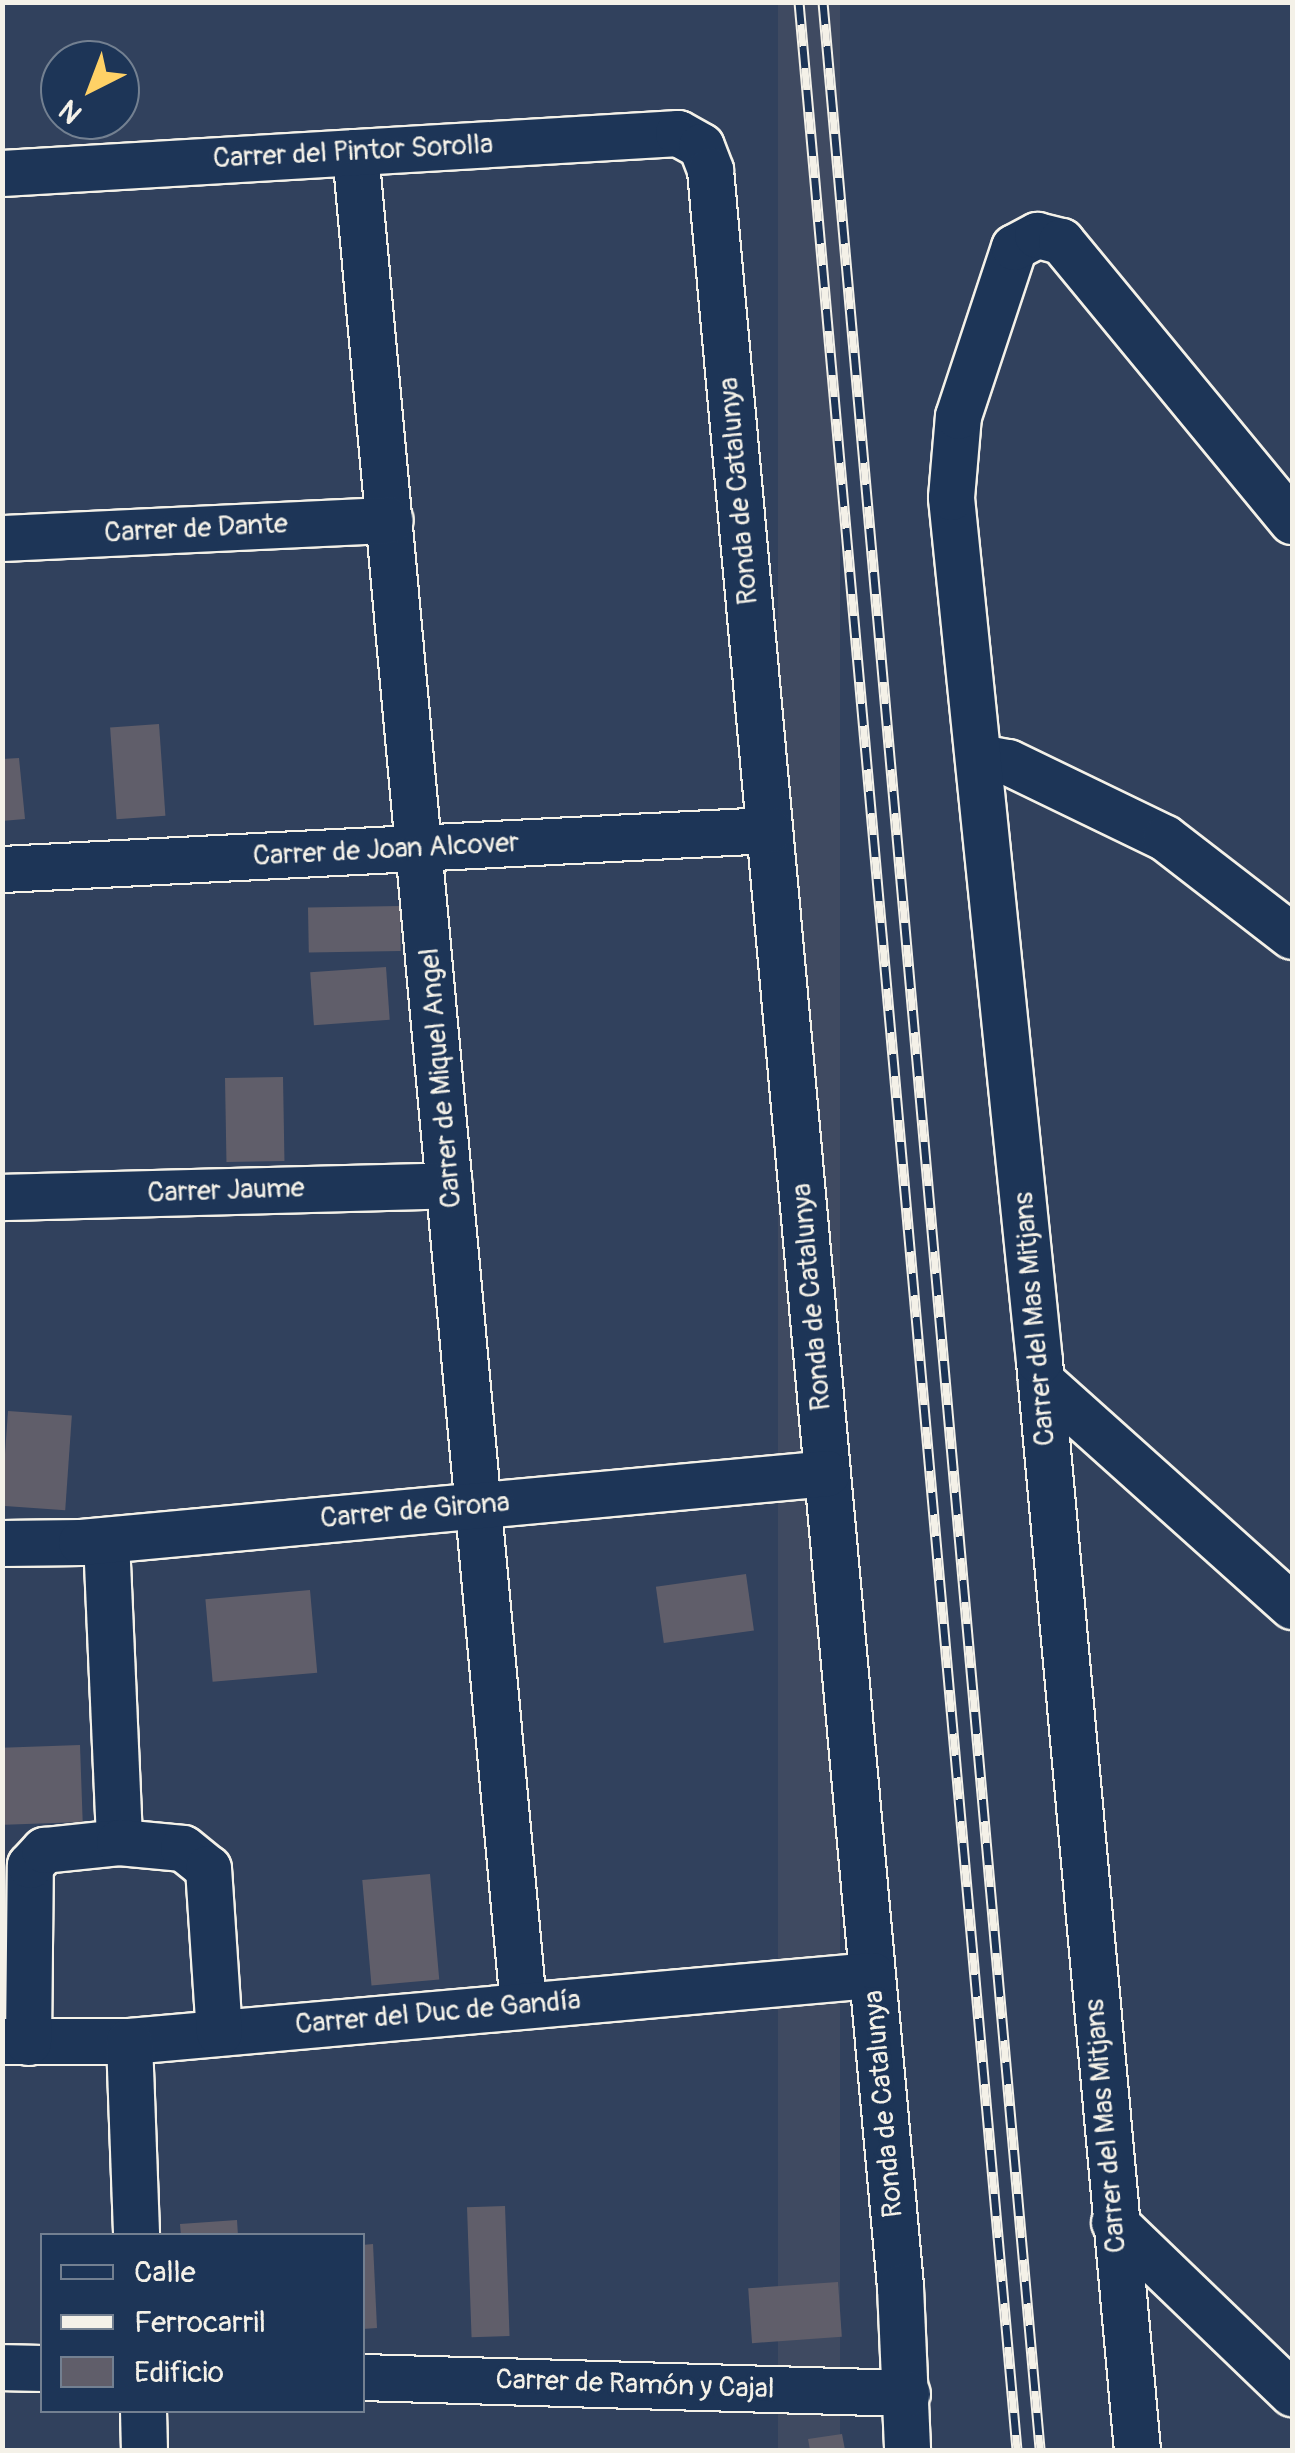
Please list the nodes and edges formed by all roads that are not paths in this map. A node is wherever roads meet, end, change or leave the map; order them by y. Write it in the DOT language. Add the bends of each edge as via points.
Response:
graph roads {
  1 [pos="701,146"];
  2 [pos="355,152"];
  3 [pos="2,173"];
  4 [pos="390,520"];
  5 [pos="1292,521"];
  6 [pos="2,538"];
  7 [pos="980,756"];
  8 [pos="770,830"];
  9 [pos="421,848"];
  10 [pos="2,869"];
  11 [pos="1292,936"];
  12 [pos="450,1185"];
  13 [pos="2,1197"];
  14 [pos="1041,1380"];
  15 [pos="828,1473"];
  16 [pos="477,1505"];
  17 [pos="106,1540"];
  18 [pos="2,1543"];
  19 [pos="1292,1606"];
  20 [pos="118,1842"];
  21 [pos="872,1974"];
  22 [pos="524,2005"];
  23 [pos="219,2033"];
  24 [pos="15,2041"];
  25 [pos="129,2041"];
  26 [pos="1114,2222"];
  27 [pos="136,2233"];
  28 [pos="2,2367"];
  29 [pos="40,2368"];
  30 [pos="365,2377"];
  31 [pos="906,2393"];
  32 [pos="1292,2393"];
  33 [pos="143,2413"];
  34 [pos="144,2450"];
  35 [pos="907,2450"];
  36 [pos="1137,2450"];
  1 -- 2 [label="street, Carrer del Pintor Sorolla" via="678,133"];
  1 -- 8 [label="street, Ronda de Catalunya" via="710,170"];
  2 -- 3 [label="street, Carrer del Pintor Sorolla"];
  2 -- 4 [label="street, Carrer de Miquel Angel"];
  4 -- 6 [label="street, Carrer de Dante"];
  4 -- 9 [label="street, Carrer de Miquel Angel"];
  5 -- 7 [label="street, Carrer del Mas Mitjans" via="1061,241 1037,234 1014,247 958,416 951,497"];
  7 -- 11 [label="street" via="1008,762 1165,838"];
  7 -- 14 [label="street, Carrer del Mas Mitjans"];
  8 -- 9 [label="street, Carrer de Joan Alcover"];
  8 -- 15 [label="street, Ronda de Catalunya"];
  9 -- 10 [label="street, Carrer de Joan Alcover"];
  9 -- 12 [label="street, Carrer de Miquel Angel"];
  12 -- 13 [label="street, Carrer Jaume"];
  12 -- 16 [label="street, Carrer de Miquel Angel"];
  14 -- 19 [label="street"];
  14 -- 26 [label="street, Carrer del Mas Mitjans"];
  15 -- 16 [label="street, Carrer de Girona"];
  15 -- 21 [label="street, Ronda de Catalunya"];
  16 -- 17 [label="street, Carrer de Girona"];
  16 -- 22 [label="street, Carrer de Miquel Angel"];
  17 -- 18 [label="street, Carrer de Girona"];
  17 -- 20 [label="street"];
  20 -- 23 [label="street" via="182,1848 208,1868"];
  20 -- 24 [label="street" via="44,1850 30,1865"];
  21 -- 22 [label="street, Carrer del Duc de Gandía"];
  21 -- 31 [label="street, Ronda de Catalunya"];
  22 -- 23 [label="street, Carrer del Duc de Gandía"];
  23 -- 25 [label="street, Carrer del Duc de Gandía"];
  24 -- 25 [label="street, Carrer del Duc de Gandía"];
  25 -- 27 [label="street"];
  26 -- 32 [label="street"];
  26 -- 36 [label="street, Carrer del Mas Mitjans"];
  28 -- 29 [label="street"];
  30 -- 31 [label="street, Carrer de Ramón y Cajal"];
  31 -- 35 [label="street, Ronda de Catalunya"];
  33 -- 34 [label="street"];
}
